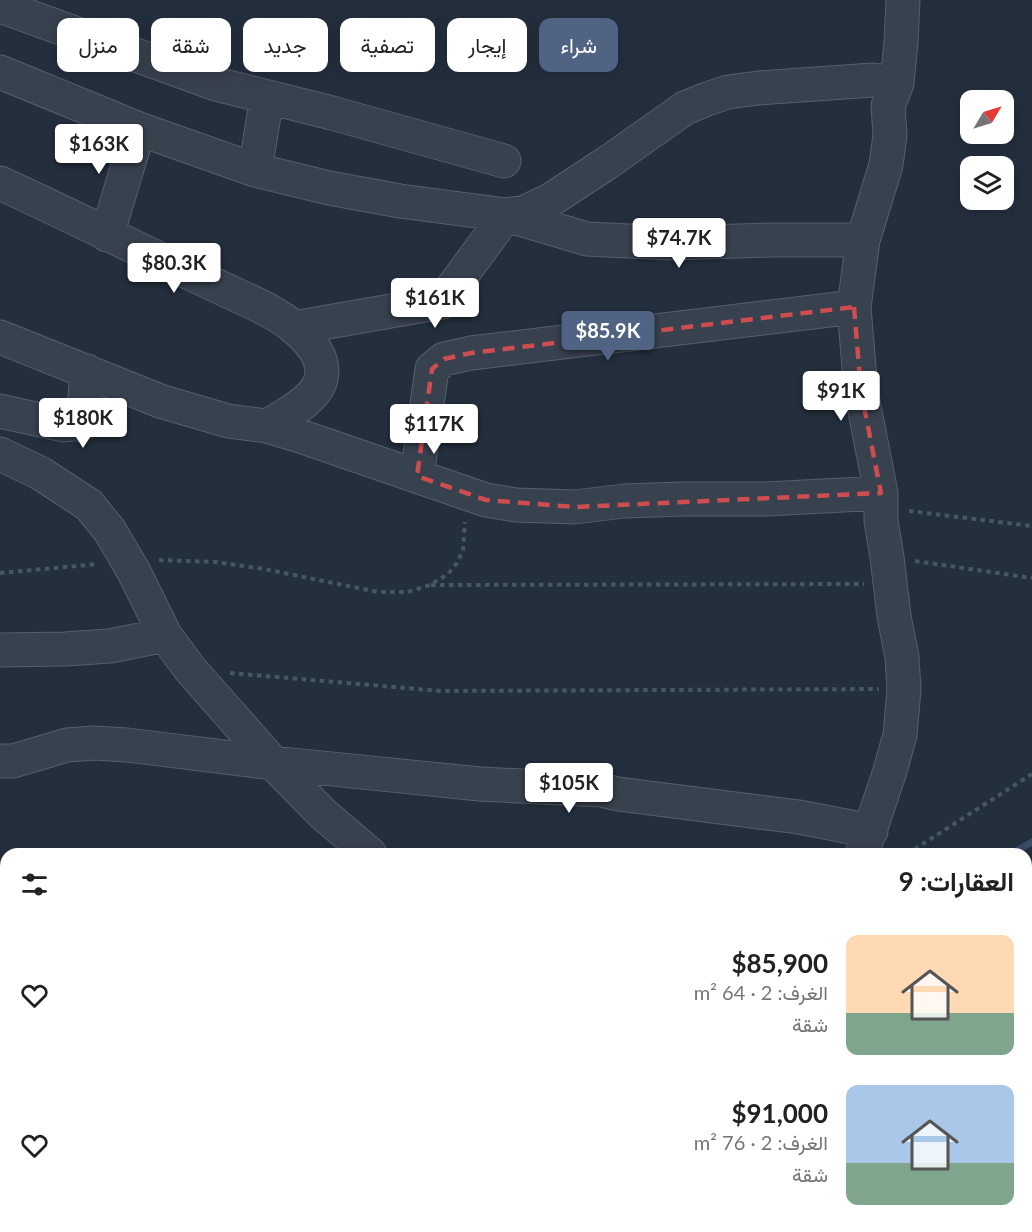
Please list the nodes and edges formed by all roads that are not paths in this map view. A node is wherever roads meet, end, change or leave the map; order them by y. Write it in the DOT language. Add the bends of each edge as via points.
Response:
graph roads {
  1 [pos="903,0"];
  2 [pos="0,6"];
  3 [pos="0,72"];
  4 [pos="897,83"];
  5 [pos="267,97"];
  6 [pos="139,129"];
  7 [pos="504,161"];
  8 [pos="255,171"];
  9 [pos="0,183"];
  10 [pos="506,215"];
  11 [pos="108,235"];
  12 [pos="863,240"];
  13 [pos="854,307"];
  14 [pos="294,328"];
  15 [pos="0,337"];
  16 [pos="87,371"];
  17 [pos="0,411"];
  18 [pos="267,426"];
  19 [pos="0,454"];
  20 [pos="417,476"];
  21 [pos="881,500"];
  22 [pos="165,635"];
  23 [pos="0,650"];
  24 [pos="0,761"];
  25 [pos="273,763"];
  26 [pos="867,842"];
  27 [pos="363,848"];
  1 -- 4 [label="street"];
  2 -- 5 [label="street" via="216,84"];
  3 -- 6 [label="street"];
  4 -- 10 [label="street" via="759,88 706,99 685,108 549,201 525,212"];
  4 -- 12 [label="street" via="888,106 886,165"];
  5 -- 7 [label="street"];
  5 -- 8 [label="street"];
  6 -- 8 [label="street"];
  6 -- 11 [label="street"];
  8 -- 10 [label="street" via="400,201"];
  9 -- 11 [label="street"];
  10 -- 12 [label="street" via="587,239 670,243"];
  10 -- 14 [label="street" via="442,302"];
  11 -- 14 [label="street" via="267,308"];
  12 -- 13 [label="street"];
  13 -- 20 [label="street" via="444,359 432,369"];
  13 -- 21 [label="street" via="861,391"];
  14 -- 18 [label="street" via="318,353 321,379 302,404"];
  15 -- 16 [label="street"];
  16 -- 17 [label="street" via="83,423 63,425"];
  16 -- 18 [label="street" via="199,413"];
  18 -- 20 [label="street"];
  19 -- 22 [label="street" via="40,473 89,505 128,561"];
  20 -- 21 [label="street" via="486,500 516,505 575,507 683,499"];
  21 -- 26 [label="street" via="904,689 900,735"];
  22 -- 23 [label="street" via="110,646"];
  22 -- 25 [label="street"];
  24 -- 25 [label="street" via="94,743"];
  25 -- 26 [label="street" via="480,784 601,790 799,817"];
  25 -- 27 [label="street"];
}
